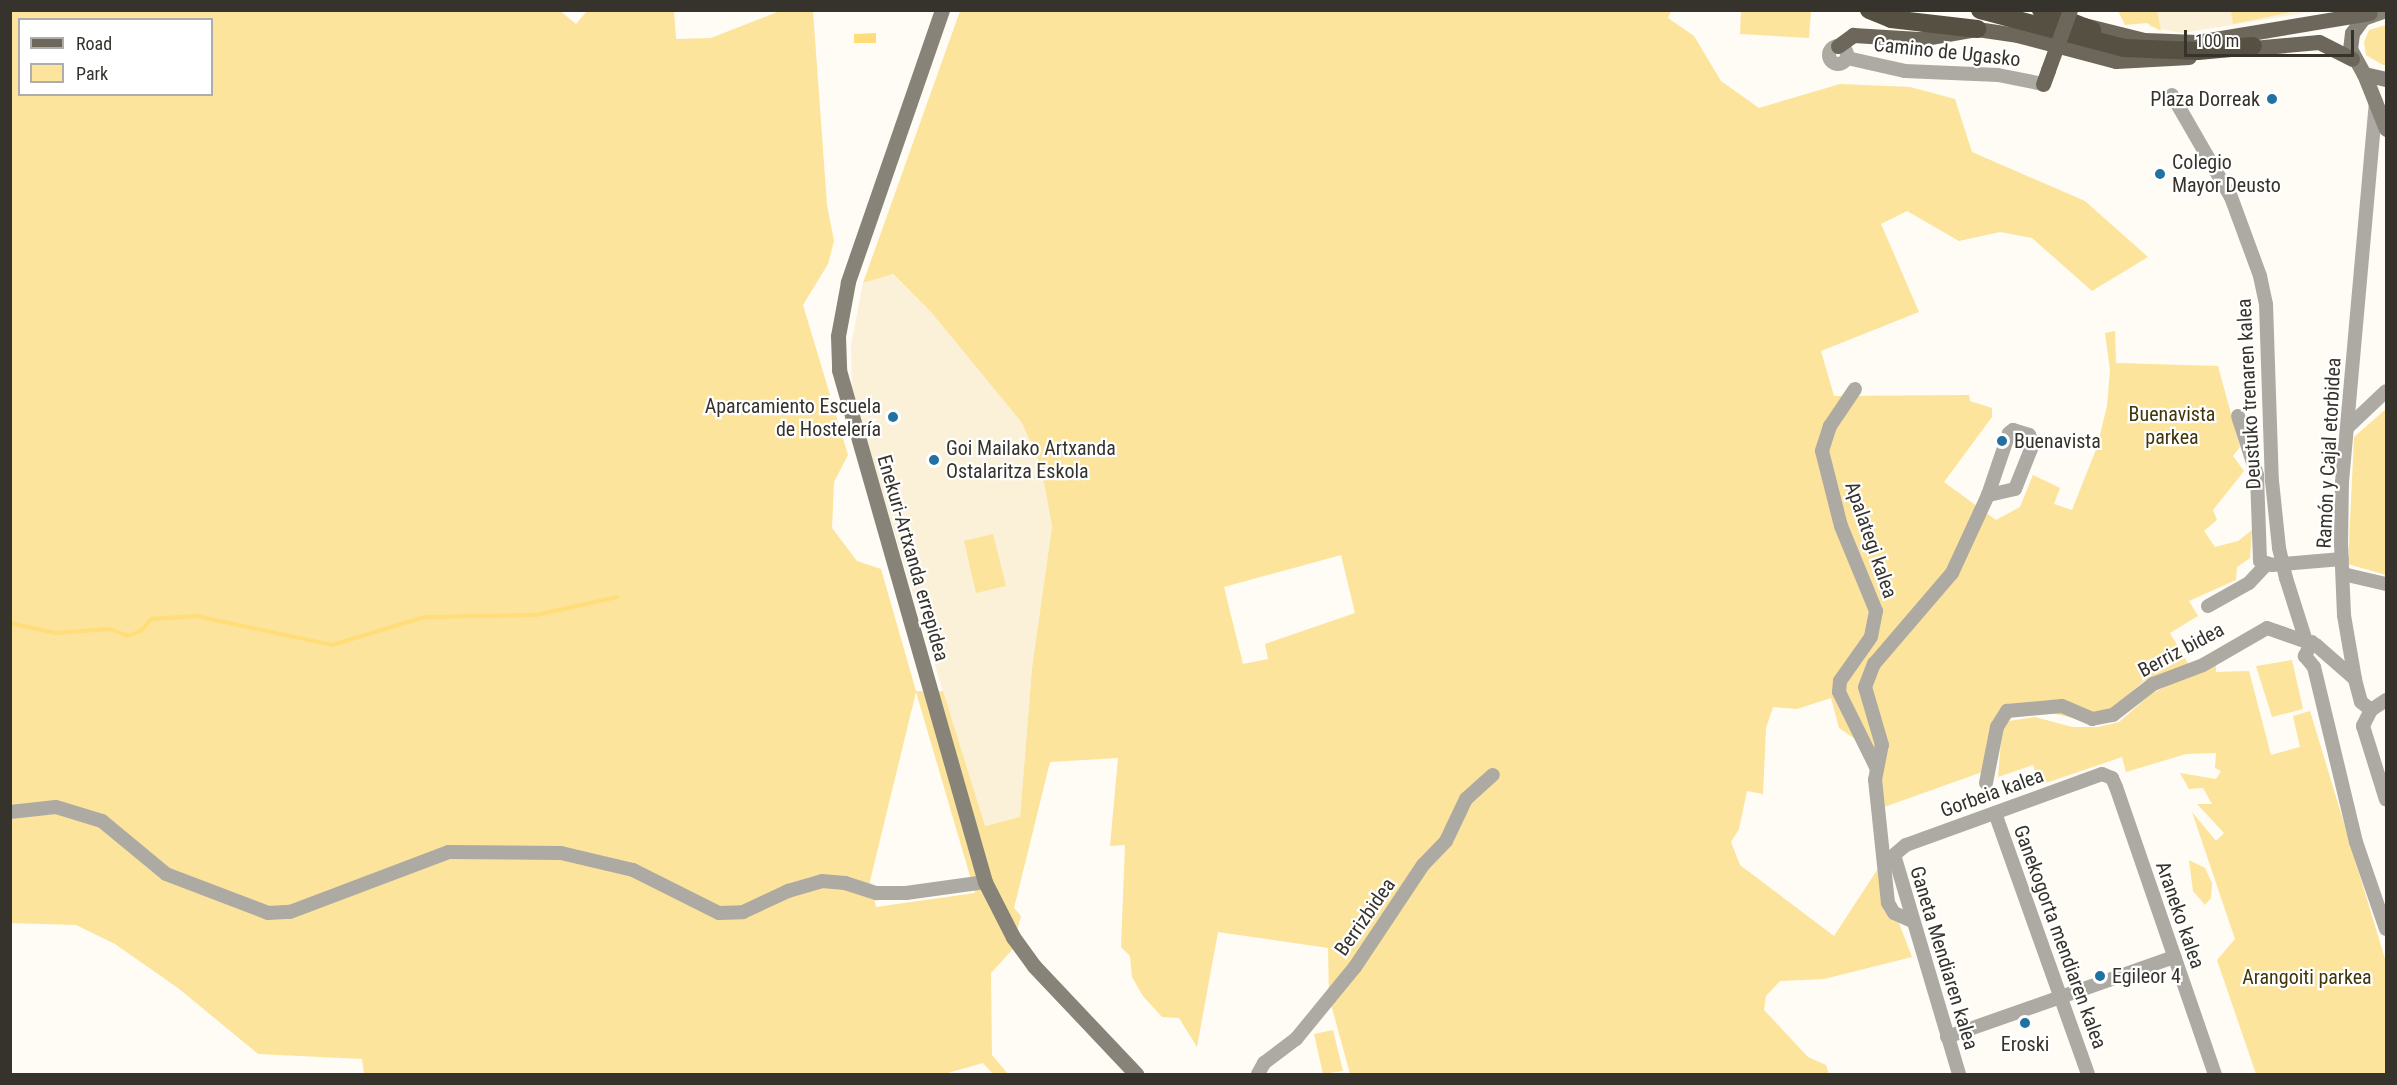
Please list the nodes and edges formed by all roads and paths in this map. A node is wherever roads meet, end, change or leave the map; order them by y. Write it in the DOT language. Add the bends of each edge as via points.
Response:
graph roads {
  1 [pos="942,10"];
  2 [pos="1869,10"];
  3 [pos="2041,10"];
  4 [pos="2062,10"];
  5 [pos="2070,10"];
  6 [pos="2386,10"];
  7 [pos="2376,12"];
  8 [pos="1979,20"];
  9 [pos="2092,30"];
  10 [pos="2189,46"];
  11 [pos="2253,46"];
  12 [pos="1843,52"];
  13 [pos="2352,59"];
  14 [pos="2364,74"];
  15 [pos="2045,77"];
  16 [pos="2386,79"];
  17 [pos="2172,95"];
  18 [pos="2376,97"];
  19 [pos="2386,129"];
  20 [pos="1855,390"];
  21 [pos="2386,391"];
  22 [pos="2238,416"];
  23 [pos="2348,427"];
  24 [pos="1988,495"];
  25 [pos="2274,497"];
  26 [pos="2259,504"];
  27 [pos="2342,559"];
  28 [pos="2266,565"];
  29 [pos="2343,574"];
  30 [pos="2386,584"];
  31 [pos="2208,606"];
  32 [pos="2308,640"];
  33 [pos="2355,679"];
  34 [pos="2386,700"];
  35 [pos="2371,710"];
  36 [pos="1876,767"];
  37 [pos="2102,774"];
  38 [pos="1493,775"];
  39 [pos="1986,783"];
  40 [pos="2386,800"];
  41 [pos="10,812"];
  42 [pos="1995,813"];
  43 [pos="1896,852"];
  44 [pos="985,882"];
  45 [pos="1911,920"];
  46 [pos="2386,929"];
  47 [pos="2174,957"];
  48 [pos="2062,998"];
  49 [pos="1947,1037"];
  50 [pos="1136,1074"];
  51 [pos="1258,1074"];
  52 [pos="1959,1074"];
  53 [pos="2088,1074"];
  54 [pos="2215,1074"];
  1 -- 44 [label="street, Enekuri-Artxanda errepidea" via="848,282 838,336 839,370"];
  2 -- 8 [label="highway" via="1891,19"];
  3 -- 9 [label="highway"];
  4 -- 9 [label="main road"];
  5 -- 15 [label="main road, bridge"];
  6 -- 7 [label="street"];
  7 -- 10 [label="main road"];
  7 -- 13 [label="street" via="2352,33"];
  8 -- 10 [label="highway" via="2098,44"];
  8 -- 11 [label="main road" via="2017,35 2116,61 2225,54"];
  8 -- 12 [label="main road" via="1920,39 1853,35"];
  9 -- 10 [label="main road"];
  10 -- 11 [label="highway"];
  11 -- 13 [label="main road" via="2319,42"];
  12 -- 15 [label="street, Camino de Ugasko" via="1896,70"];
  13 -- 14 [label="street"];
  14 -- 16 [label="street"];
  14 -- 18 [label="street"];
  17 -- 25 [label="street, Deustuko trenaren kalea" via="2231,197 2260,276 2266,304"];
  18 -- 19 [label="street"];
  18 -- 23 [label="street, Ramón y Cajal etorbidea"];
  20 -- 36 [label="street, Apalategi kalea" via="1830,426 1822,451 1841,526 1876,611 1871,637 1840,681 1839,692"];
  21 -- 23 [label="street"];
  22 -- 26 [label="street" via="2257,475"];
  23 -- 27 [label="street, Ramón y Cajal etorbidea" via="2342,482"];
  24 -- 24 [label="street" via="2009,433 2013,430 2029,435 2033,444 2015,489"];
  24 -- 36 [label="street" via="1952,573 1868,675 1866,697 1882,745"];
  25 -- 26 [label="street"];
  25 -- 32 [label="street, Deustuko trenaren kalea, bridge" via="2279,549"];
  26 -- 28 [label="street" via="2258,555"];
  27 -- 28 [label="street"];
  27 -- 29 [label="street, Ramón y Cajal etorbidea"];
  28 -- 31 [label="street" via="2249,583"];
  29 -- 30 [label="street"];
  29 -- 33 [label="street, Ramón y Cajal etorbidea" via="2344,615"];
  32 -- 33 [label="street"];
  32 -- 39 [label="street, Berriz bidea" via="2267,628 2255,632 2203,665 2152,684 2120,713 2101,718 2092,719 2062,706 2007,711 1997,727"];
  32 -- 46 [label="street" via="2305,656 2314,667 2356,842"];
  33 -- 35 [label="street, Ramón y Cajal etorbidea" via="2361,702"];
  34 -- 35 [label="street"];
  35 -- 40 [label="street" via="2363,726"];
  36 -- 45 [label="street" via="1888,903 1894,913"];
  37 -- 42 [label="street, Gorbeia kalea"];
  37 -- 47 [label="street, Araneko kalea" via="2112,778 2116,787"];
  38 -- 51 [label="street, Berrizbidea" via="1466,799 1446,841 1423,865 1348,975 1296,1039 1264,1063"];
  41 -- 44 [label="street" via="56,807 102,821 166,874 268,913 290,912 449,852 561,853 633,870 719,914 743,912 822,881 845,883 876,893 906,893"];
  42 -- 43 [label="street, Gorbeia kalea"];
  42 -- 48 [label="street, Ganekogorta mendiaren kalea"];
  43 -- 45 [label="street, Ganeta Mendiaren kalea" via="1895,865"];
  44 -- 50 [label="street, Enekuri-Artxanda errepidea" via="1008,929 1034,966"];
  45 -- 49 [label="street, Ganeta Mendiaren kalea"];
  47 -- 48 [label="street"];
  47 -- 54 [label="street, Araneko kalea"];
  48 -- 49 [label="street"];
  48 -- 53 [label="street, Ganekogorta mendiaren kalea"];
  49 -- 52 [label="street, Ganeta Mendiaren kalea"];
}
